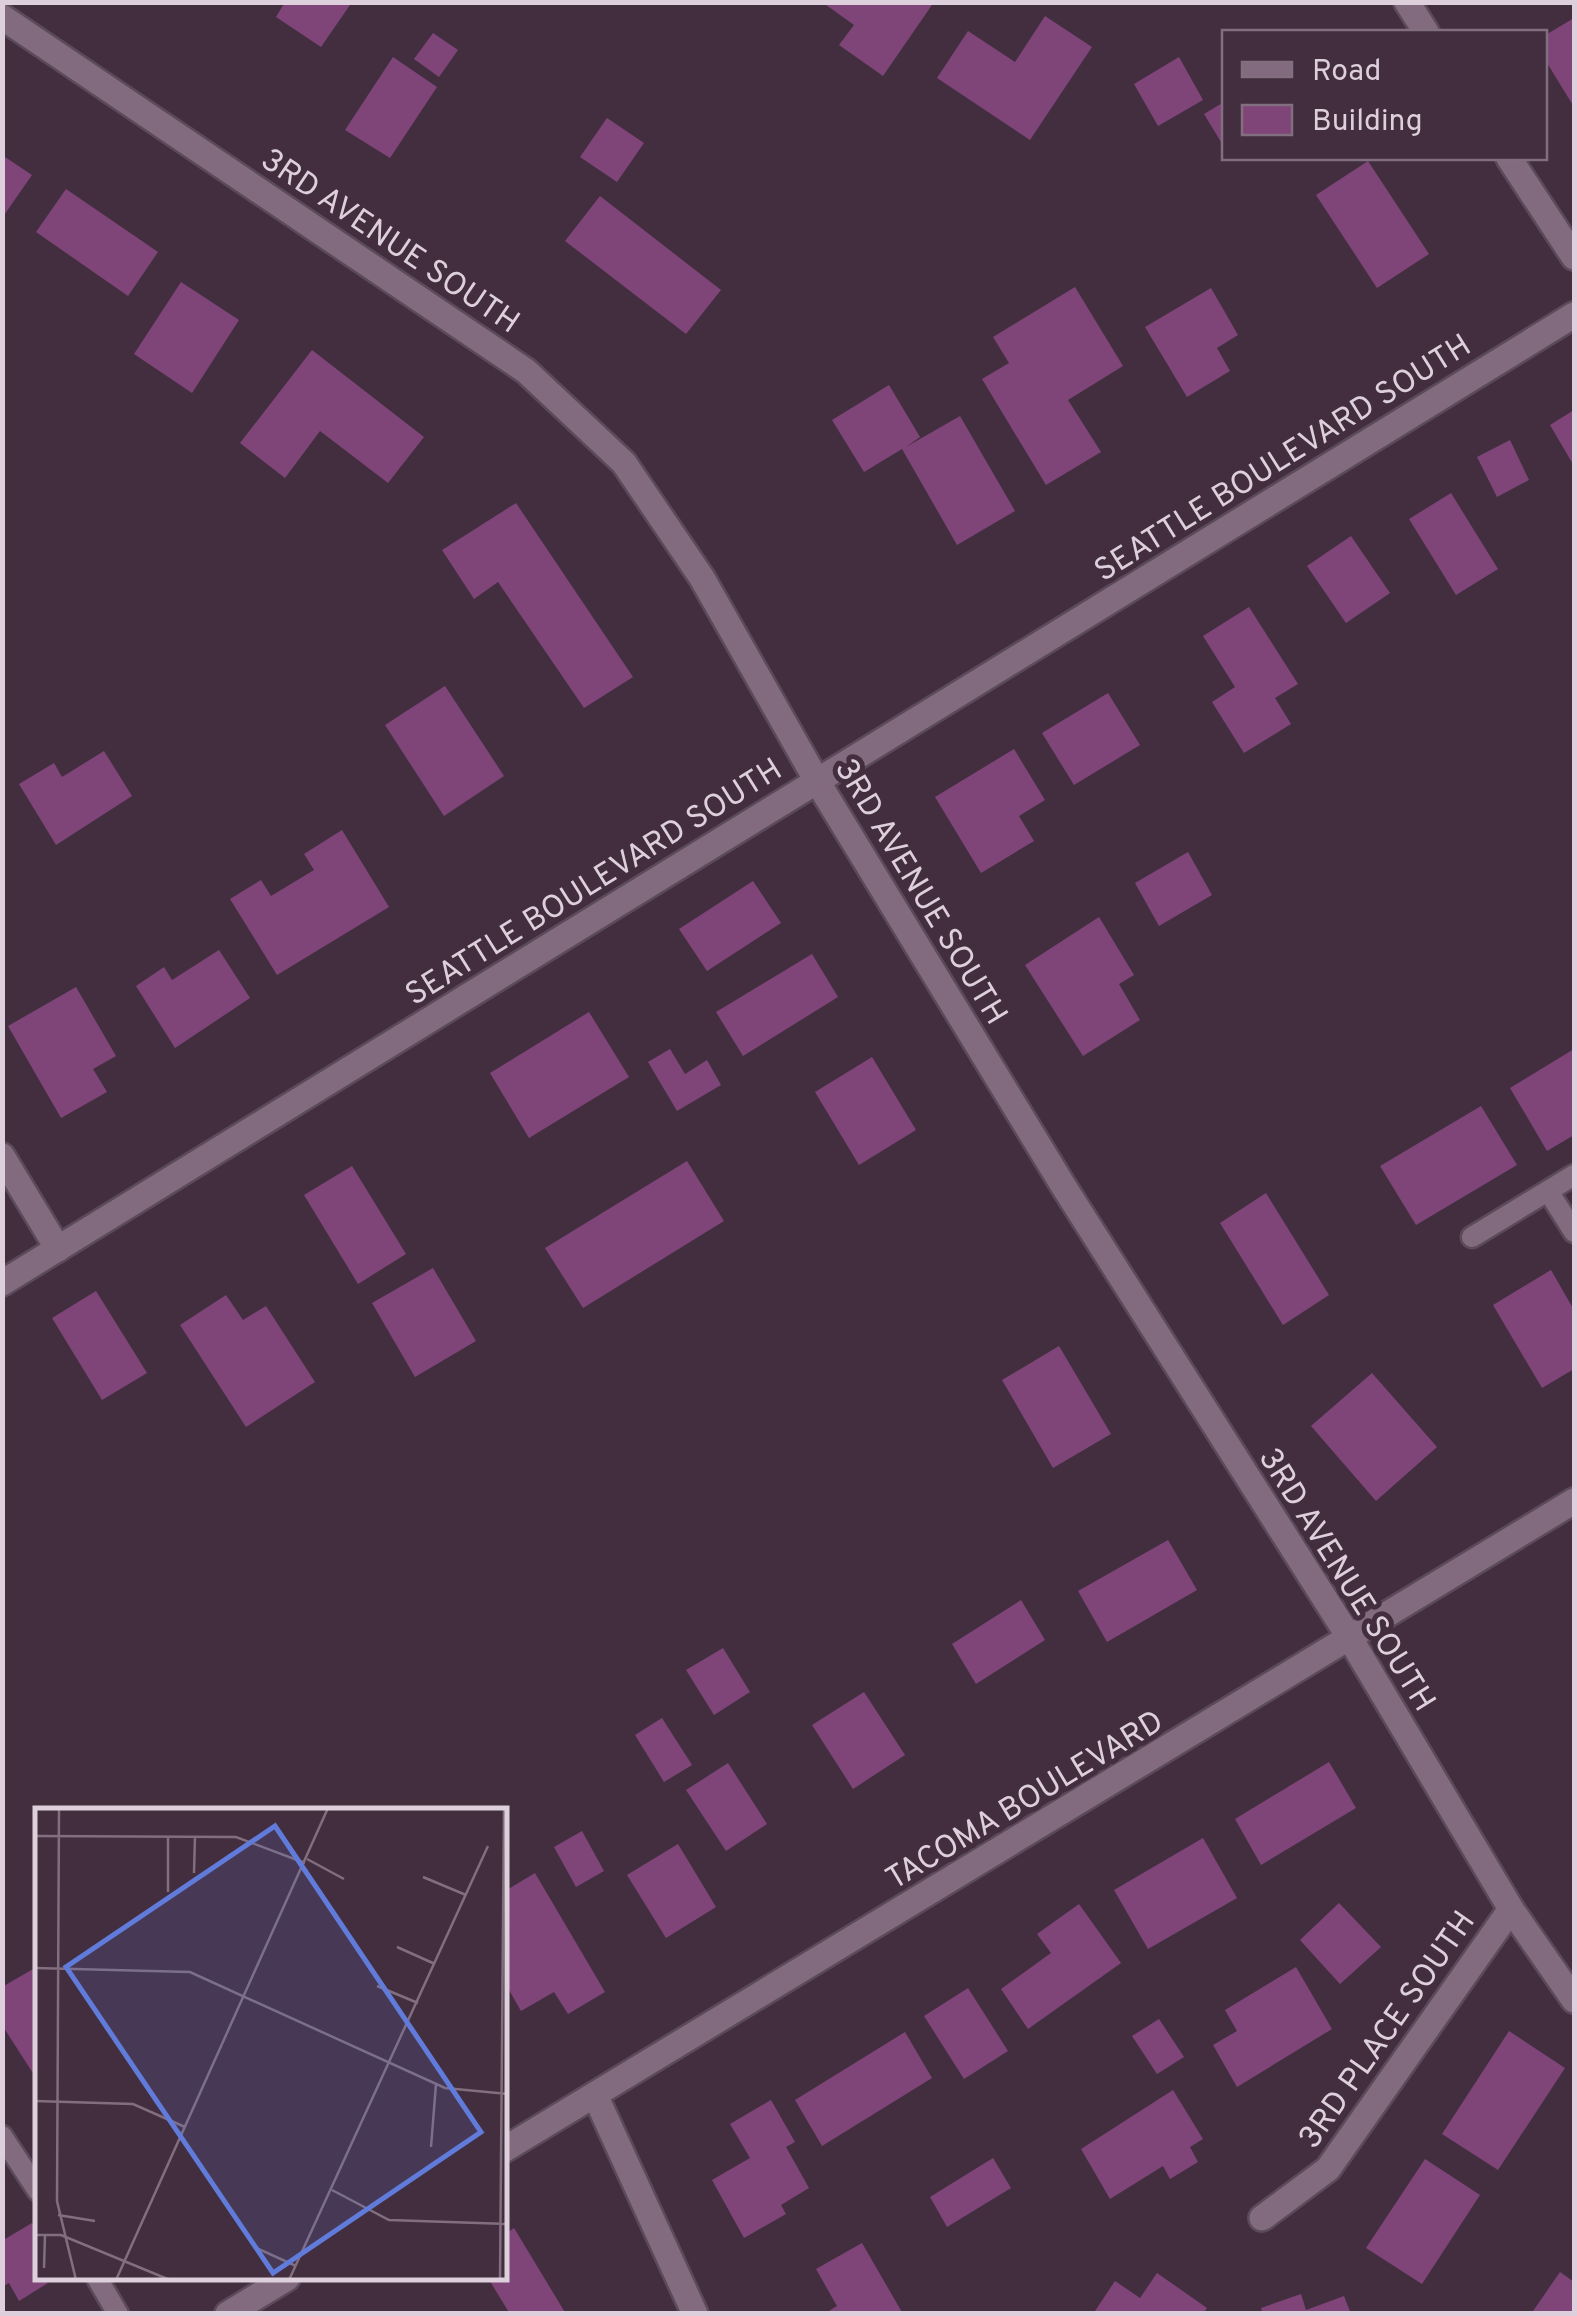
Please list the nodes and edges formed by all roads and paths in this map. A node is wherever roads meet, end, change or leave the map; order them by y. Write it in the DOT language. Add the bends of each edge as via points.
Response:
graph roads {
  1 [pos="1406,2"];
  2 [pos="2,16"];
  3 [pos="1425,30"];
  4 [pos="1510,160"];
  5 [pos="1574,257"];
  6 [pos="1574,315"];
  7 [pos="817,782"];
  8 [pos="2,1156"];
  9 [pos="1574,1175"];
  10 [pos="1548,1191"];
  11 [pos="1574,1232"];
  12 [pos="1472,1237"];
  13 [pos="58,1249"];
  14 [pos="2,1284"];
  15 [pos="1574,1501"];
  16 [pos="1350,1640"];
  17 [pos="1511,1909"];
  18 [pos="1574,2000"];
  19 [pos="595,2095"];
  20 [pos="2,2136"];
  21 [pos="508,2147"];
  22 [pos="35,2186"];
  23 [pos="1262,2218"];
  24 [pos="99,2281"];
  25 [pos="282,2281"];
  26 [pos="118,2314"];
  27 [pos="228,2314"];
  28 [pos="695,2314"];
  1 -- 3 [label="street"];
  2 -- 7 [label="street, 3RD AVENUE SOUTH" via="526,372 579,417 665,519"];
  4 -- 5 [label="street"];
  6 -- 7 [label="street, SEATTLE BOULEVARD SOUTH"];
  7 -- 13 [label="street, SEATTLE BOULEVARD SOUTH"];
  7 -- 16 [label="street, 3RD AVENUE SOUTH"];
  8 -- 13 [label="street"];
  9 -- 10 [label="lane"];
  10 -- 11 [label="lane"];
  10 -- 12 [label="lane"];
  13 -- 14 [label="street, SEATTLE BOULEVARD SOUTH"];
  15 -- 16 [label="street, TACOMA BOULEVARD"];
  16 -- 17 [label="street, 3RD AVENUE SOUTH"];
  16 -- 19 [label="street, TACOMA BOULEVARD"];
  17 -- 18 [label="street, 3RD AVENUE SOUTH"];
  17 -- 23 [label="street, 3RD PLACE SOUTH" via="1328,2169"];
  19 -- 21 [label="street, TACOMA BOULEVARD"];
  19 -- 28 [label="street"];
  20 -- 22 [label="lane"];
  24 -- 26 [label="lane"];
  25 -- 27 [label="street"];
}
